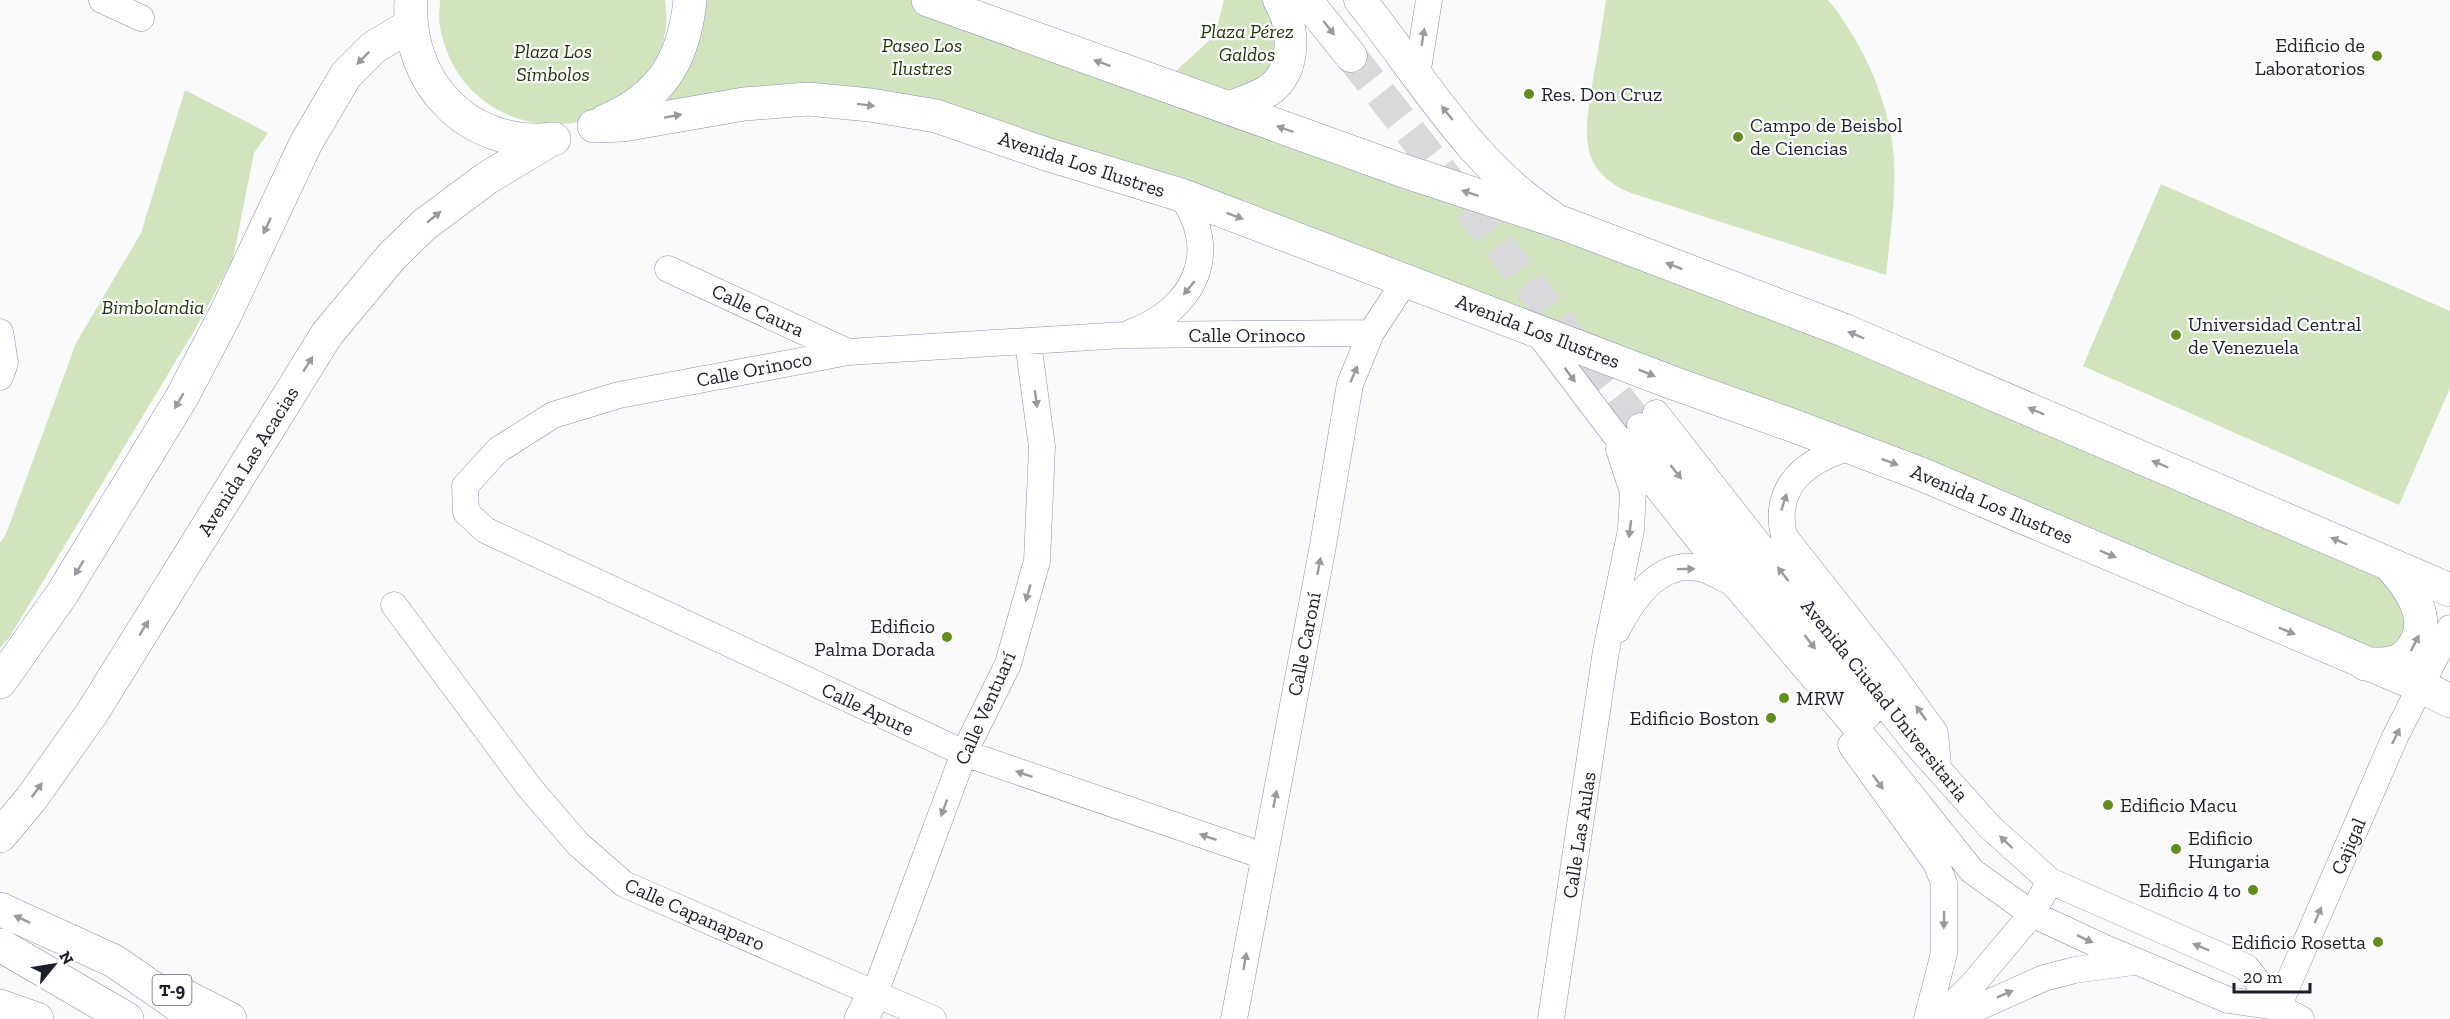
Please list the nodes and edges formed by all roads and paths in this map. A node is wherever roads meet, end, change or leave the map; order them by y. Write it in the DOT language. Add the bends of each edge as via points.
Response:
graph roads {
  1 [pos="102,0"];
  2 [pos="690,0"];
  3 [pos="928,0"];
  4 [pos="1279,0"];
  5 [pos="1306,0"];
  6 [pos="1332,0"];
  7 [pos="1360,0"];
  8 [pos="1429,0"];
  9 [pos="411,12"];
  10 [pos="141,18"];
  11 [pos="1417,75"];
  12 [pos="1228,108"];
  13 [pos="594,126"];
  14 [pos="552,139"];
  15 [pos="1180,195"];
  16 [pos="1565,224"];
  17 [pos="668,269"];
  18 [pos="1405,281"];
  19 [pos="1534,329"];
  20 [pos="0,332"];
  21 [pos="1371,333"];
  22 [pos="1124,335"];
  23 [pos="1028,342"];
  24 [pos="848,352"];
  25 [pos="0,377"];
  26 [pos="1613,432"];
  27 [pos="1851,447"];
  28 [pos="484,530"];
  29 [pos="2387,561"];
  30 [pos="1732,582"];
  31 [pos="2450,590"];
  32 [pos="394,605"];
  33 [pos="2450,628"];
  34 [pos="1606,651"];
  35 [pos="2365,664"];
  36 [pos="0,682"];
  37 [pos="2421,686"];
  38 [pos="2450,701"];
  39 [pos="964,753"];
  40 [pos="1938,766"];
  41 [pos="0,836"];
  42 [pos="1264,856"];
  43 [pos="2050,881"];
  44 [pos="0,909"];
  45 [pos="2032,914"];
  46 [pos="0,945"];
  47 [pos="114,961"];
  48 [pos="2136,962"];
  49 [pos="0,1006"];
  50 [pos="868,1006"];
  51 [pos="2278,1007"];
  52 [pos="38,1019"];
  53 [pos="127,1019"];
  54 [pos="198,1019"];
  55 [pos="230,1019"];
  56 [pos="933,1019"];
  57 [pos="1234,1019"];
  58 [pos="1551,1019"];
  59 [pos="1927,1019"];
  60 [pos="1938,1019"];
  61 [pos="1952,1019"];
  62 [pos="2301,1019"];
  1 -- 10 [label="street"];
  2 -- 13 [label="main road" via="687,31 674,63 653,91 626,112"];
  12 -- 3 [label="main road, one-way"];
  4 -- 12 [label="street" via="1290,25 1288,63 1269,90"];
  5 -- 6 [label="street, one-way" via="1359,50"];
  7 -- 11 [label="street"];
  11 -- 8 [label="street, one-way"];
  9 -- 14 [label="main road" via="416,53 428,80 446,103 468,121 495,134 523,140"];
  9 -- 36 [label="main road, one-way" via="346,75 325,108 182,397 62,594"];
  16 -- 11 [label="street, one-way" via="1527,201 1485,161"];
  16 -- 12 [label="main road, one-way"];
  13 -- 14 [label="main road"];
  13 -- 15 [label="main road, Avenida Los Ilustres, one-way" via="623,125 744,104 797,100 870,105 936,116"];
  41 -- 14 [label="main road, Avenida Las Acacias, one-way" via="92,713 327,334 392,256 424,225 487,178"];
  15 -- 18 [label="main road, Avenida Los Ilustres, one-way"];
  15 -- 22 [label="street, Calle Orinoco, one-way" via="1196,220 1200,239 1196,279 1172,307 1148,326"];
  29 -- 16 [label="main road, one-way" via="1846,331"];
  17 -- 24 [label="street, Calle Caura"];
  18 -- 19 [label="main road, Avenida Los Ilustres"];
  18 -- 21 [label="street, Calle Caroní"];
  19 -- 26 [label="street, Avenida Ciudad Universitaria, one-way"];
  19 -- 27 [label="main road, Avenida Los Ilustres, one-way" via="1673,384"];
  20 -- 25 [label="street" via="5,363"];
  21 -- 22 [label="street, Calle Orinoco"];
  42 -- 21 [label="street, Calle Caroní, one-way" via="1350,384"];
  22 -- 23 [label="street, Calle Orinoco"];
  23 -- 24 [label="street, Calle Orinoco"];
  23 -- 39 [label="street, Calle Ventuarí, one-way" via="1042,447 1037,561 1008,664"];
  24 -- 28 [label="street, Calle Orinoco" via="619,395 553,415 498,450 465,486 466,512"];
  26 -- 30 [label="street, Avenida Ciudad Universitaria"];
  26 -- 34 [label="street, Calle Las Aulas, one-way" via="1633,492 1631,530"];
  27 -- 35 [label="main road, Avenida Los Ilustres, one-way"];
  40 -- 27 [label="street, one-way" via="1935,733 1784,536 1781,507 1793,481 1830,453"];
  28 -- 39 [label="street, Calle Apure"];
  29 -- 31 [label="main road"];
  35 -- 29 [label="main road, one-way" via="2400,660 2410,653 2419,637 2419,610 2402,578"];
  34 -- 30 [label="street, Calle Las Aulas, one-way" via="1643,590 1660,575 1678,568 1701,568"];
  30 -- 45 [label="street, Avenida Ciudad Universitaria" via="1972,871"];
  30 -- 59 [label="street, Avenida Ciudad Universitaria, one-way" via="1936,863 1944,883 1944,953"];
  32 -- 50 [label="street, Calle Capanaparo" via="529,787 578,844 624,884"];
  33 -- 37 [label="street, Cajigal"];
  34 -- 58 [label="street, Calle Las Aulas"];
  35 -- 37 [label="main road, Avenida Los Ilustres"];
  37 -- 38 [label="main road, Avenida Los Ilustres"];
  51 -- 37 [label="street, Cajigal, one-way"];
  42 -- 39 [label="street, Calle Apure, one-way"];
  39 -- 50 [label="street, Calle Ventuarí, one-way"];
  43 -- 40 [label="street, Avenida Ciudad Universitaria, one-way" via="1990,827"];
  40 -- 45 [label="street, Avenida Ciudad Universitaria, one-way" via="1648,420 1795,622 1969,850"];
  57 -- 42 [label="street, Calle Caroní, one-way"];
  43 -- 45 [label="street"];
  51 -- 43 [label="street, Avenida Ciudad Universitaria, one-way" via="2246,967"];
  47 -- 44 [label="main road, T-9, one-way"];
  45 -- 48 [label="street, Avenida Ciudad Universitaria, one-way"];
  45 -- 60 [label="street"];
  46 -- 53 [label="main road"];
  47 -- 54 [label="main road, T-9"];
  47 -- 55 [label="main road, T-9"];
  48 -- 51 [label="street, Avenida Ciudad Universitaria" via="2228,1000"];
  61 -- 48 [label="street, one-way" via="2044,978"];
  49 -- 52 [label="main road"];
  50 -- 56 [label="street, Calle Capanaparo"];
  51 -- 62 [label="street, Avenida Ciudad Universitaria"];
}
